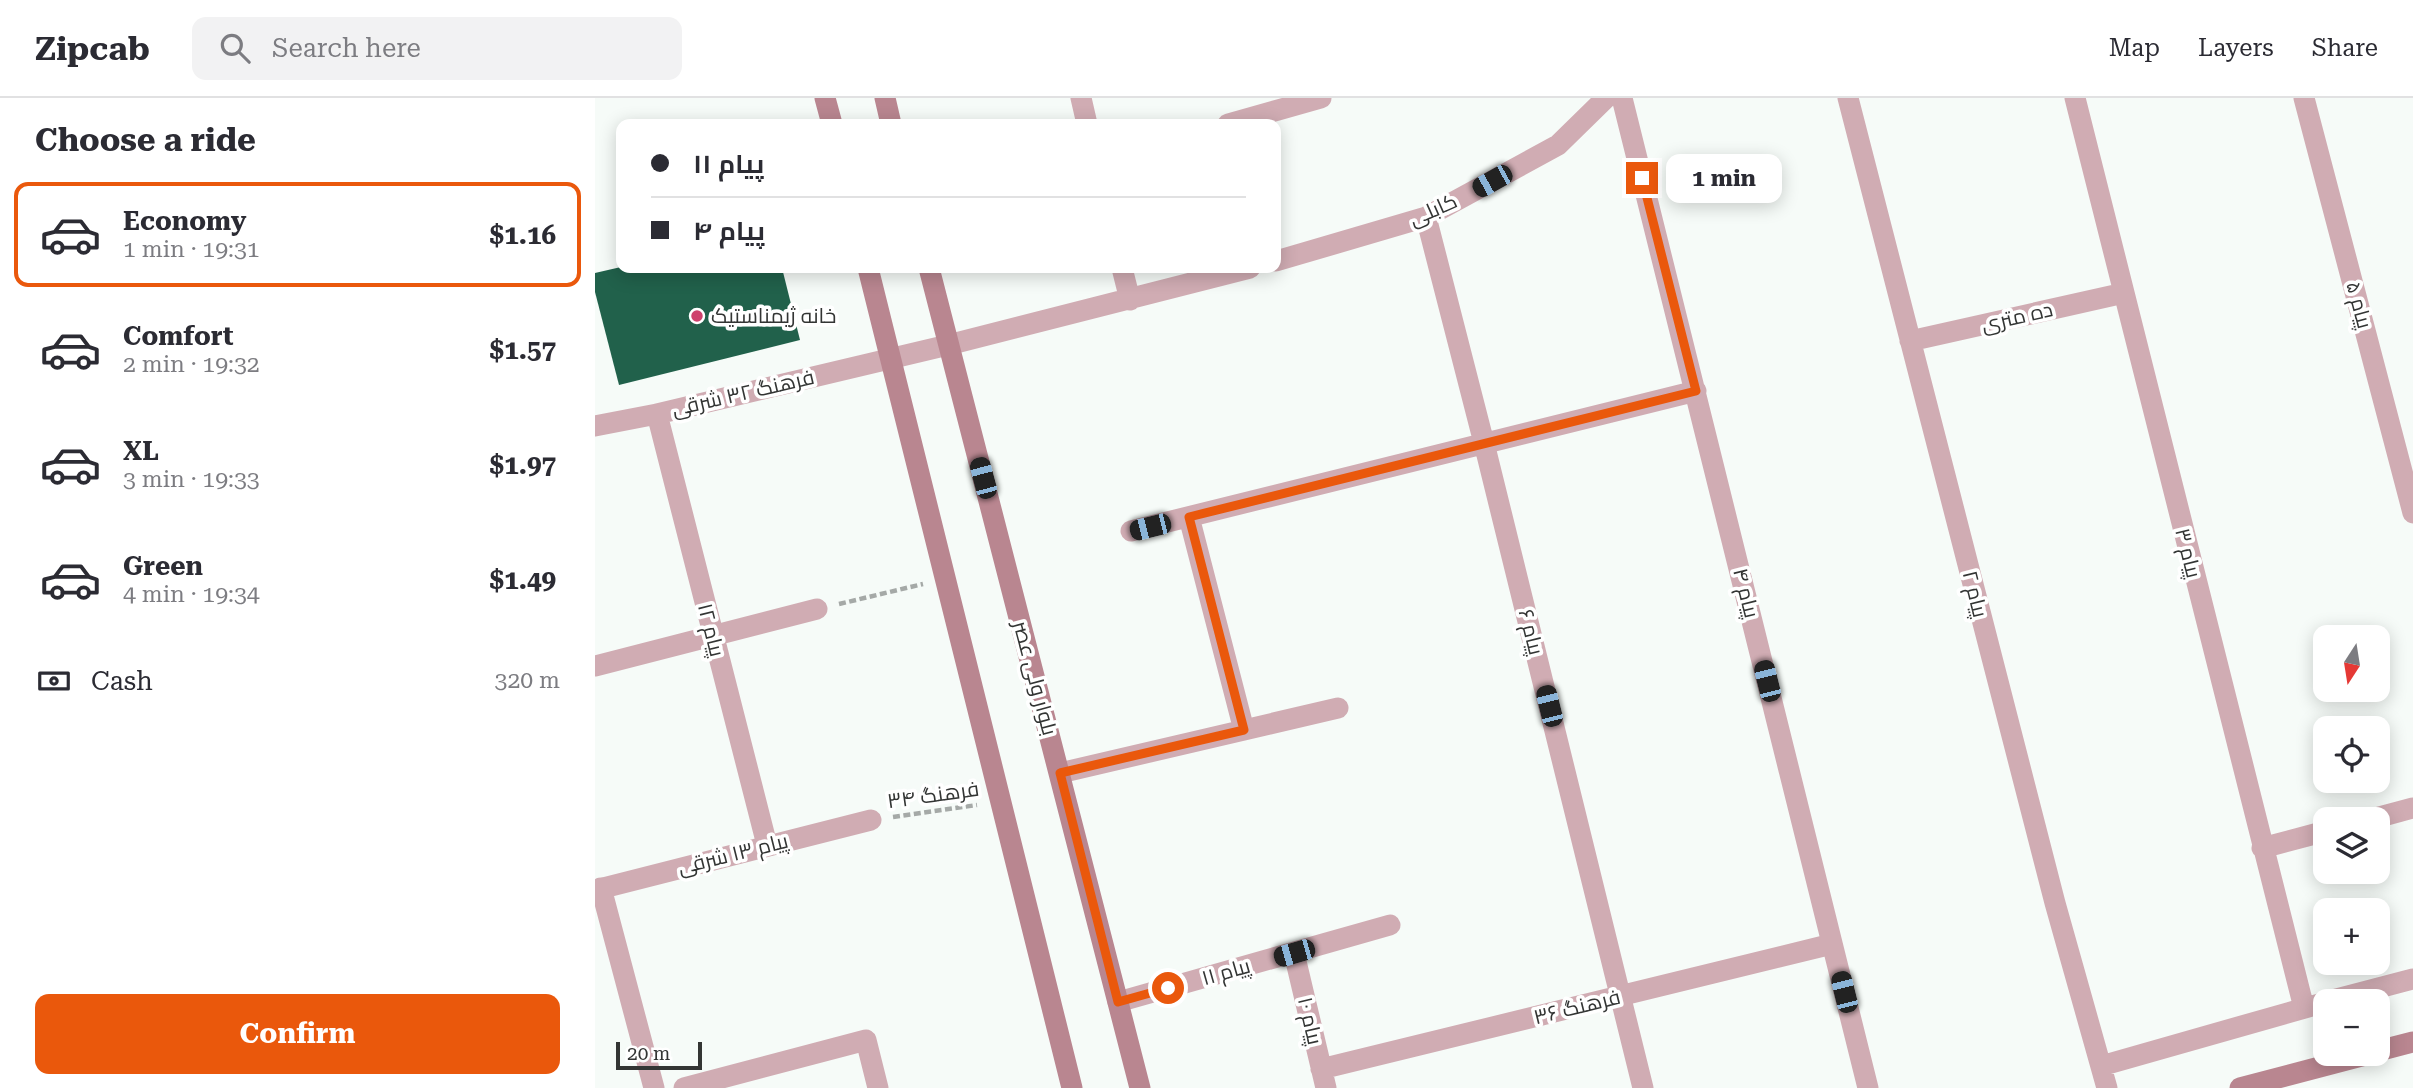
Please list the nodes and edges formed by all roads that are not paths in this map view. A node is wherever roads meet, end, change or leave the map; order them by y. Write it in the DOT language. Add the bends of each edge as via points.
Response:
graph roads {
  1 [pos="825,98"];
  2 [pos="885,98"];
  3 [pos="1081,98"];
  4 [pos="1321,98"];
  5 [pos="1607,98"];
  6 [pos="1622,98"];
  7 [pos="1848,98"];
  8 [pos="2075,98"];
  9 [pos="2304,98"];
  10 [pos="831,119"];
  11 [pos="890,119"];
  12 [pos="1086,119"];
  13 [pos="1246,119"];
  14 [pos="1426,217"];
  15 [pos="1281,260"];
  16 [pos="869,273"];
  17 [pos="930,273"];
  18 [pos="1123,273"];
  19 [pos="1231,273"];
  20 [pos="2124,293"];
  21 [pos="1130,300"];
  22 [pos="1910,341"];
  23 [pos="948,345"];
  24 [pos="890,358"];
  25 [pos="1696,391"];
  26 [pos="657,414"];
  27 [pos="595,426"];
  28 [pos="1485,443"];
  29 [pos="2413,513"];
  30 [pos="1189,517"];
  31 [pos="1131,531"];
  32 [pos="817,610"];
  33 [pos="712,637"];
  34 [pos="595,666"];
  35 [pos="1338,708"];
  36 [pos="1244,730"];
  37 [pos="1060,773"];
  38 [pos="2413,808"];
  39 [pos="2390,814"];
  40 [pos="871,820"];
  41 [pos="2313,834"];
  42 [pos="767,845"];
  43 [pos="2262,848"];
  44 [pos="598,889"];
  45 [pos="1390,925"];
  46 [pos="1832,944"];
  47 [pos="1294,953"];
  48 [pos="2413,979"];
  49 [pos="2374,989"];
  50 [pos="1620,996"];
  51 [pos="1118,1002"];
  52 [pos="2313,1005"];
  53 [pos="2304,1008"];
  54 [pos="2413,1042"];
  55 [pos="2390,1048"];
  56 [pos="2101,1066"];
  57 [pos="2324,1066"];
  58 [pos="1324,1079"];
  59 [pos="654,1088"];
  60 [pos="684,1088"];
  61 [pos="878,1088"];
  62 [pos="1072,1088"];
  63 [pos="1140,1088"];
  64 [pos="1643,1088"];
  65 [pos="1868,1088"];
  66 [pos="2107,1088"];
  67 [pos="2241,1088"];
  1 -- 10 [label="main road"];
  2 -- 11 [label="main road"];
  3 -- 12 [label="street"];
  4 -- 13 [label="street"];
  5 -- 14 [label="street, کابلی" via="1558,145"];
  6 -- 25 [label="street, پیام ۴"];
  7 -- 22 [label="street, پیام ۲"];
  8 -- 20 [label="street, پیام ۳"];
  9 -- 29 [label="street, پیام ۵"];
  14 -- 15 [label="street, کابلی"];
  14 -- 28 [label="street, پیام ۶"];
  16 -- 24 [label="main road"];
  17 -- 23 [label="main road, بلوار ولی عصر"];
  18 -- 21 [label="street"];
  19 -- 21 [label="street"];
  20 -- 22 [label="street, ده متری"];
  20 -- 43 [label="street, پیام ۳"];
  21 -- 23 [label="street"];
  22 -- 56 [label="street, پیام ۲"];
  23 -- 24 [label="street, فرهنگ ۳۲ شرقی"];
  23 -- 37 [label="main road, بلوار ولی عصر"];
  24 -- 26 [label="street, فرهنگ ۳۲ شرقی"];
  24 -- 62 [label="main road"];
  25 -- 28 [label="street"];
  25 -- 46 [label="street, پیام ۴"];
  26 -- 27 [label="street, فرهنگ ۳۲ شرقی"];
  26 -- 33 [label="street, پیام ۱۲"];
  28 -- 30 [label="street"];
  28 -- 50 [label="street, پیام ۶"];
  30 -- 31 [label="street"];
  30 -- 36 [label="street"];
  32 -- 33 [label="street"];
  33 -- 34 [label="street"];
  33 -- 42 [label="street, پیام ۱۲"];
  35 -- 36 [label="street"];
  36 -- 37 [label="street"];
  37 -- 51 [label="main road, بلوار ولی عصر"];
  38 -- 39 [label="street"];
  40 -- 42 [label="street, پیام ۱۳ شرقی"];
  41 -- 43 [label="street"];
  42 -- 44 [label="street, پیام ۱۳ شرقی"];
  43 -- 53 [label="street, پیام ۳"];
  44 -- 59 [label="street"];
  45 -- 47 [label="street, پیام ۱۱"];
  46 -- 50 [label="street, فرهنگ ۳۶"];
  46 -- 65 [label="street, پیام ۴"];
  47 -- 51 [label="street, پیام ۱۱"];
  47 -- 58 [label="street, پیام ۱۰"];
  48 -- 49 [label="street"];
  50 -- 58 [label="street, فرهنگ ۳۶"];
  50 -- 64 [label="street, پیام ۶"];
  51 -- 63 [label="main road, بلوار ولی عصر"];
  52 -- 53 [label="street"];
  53 -- 56 [label="street"];
  54 -- 55 [label="main road"];
  56 -- 66 [label="street, پیام ۲"];
  57 -- 67 [label="main road"];
  60 -- 61 [label="street" via="866,1040"];
}
